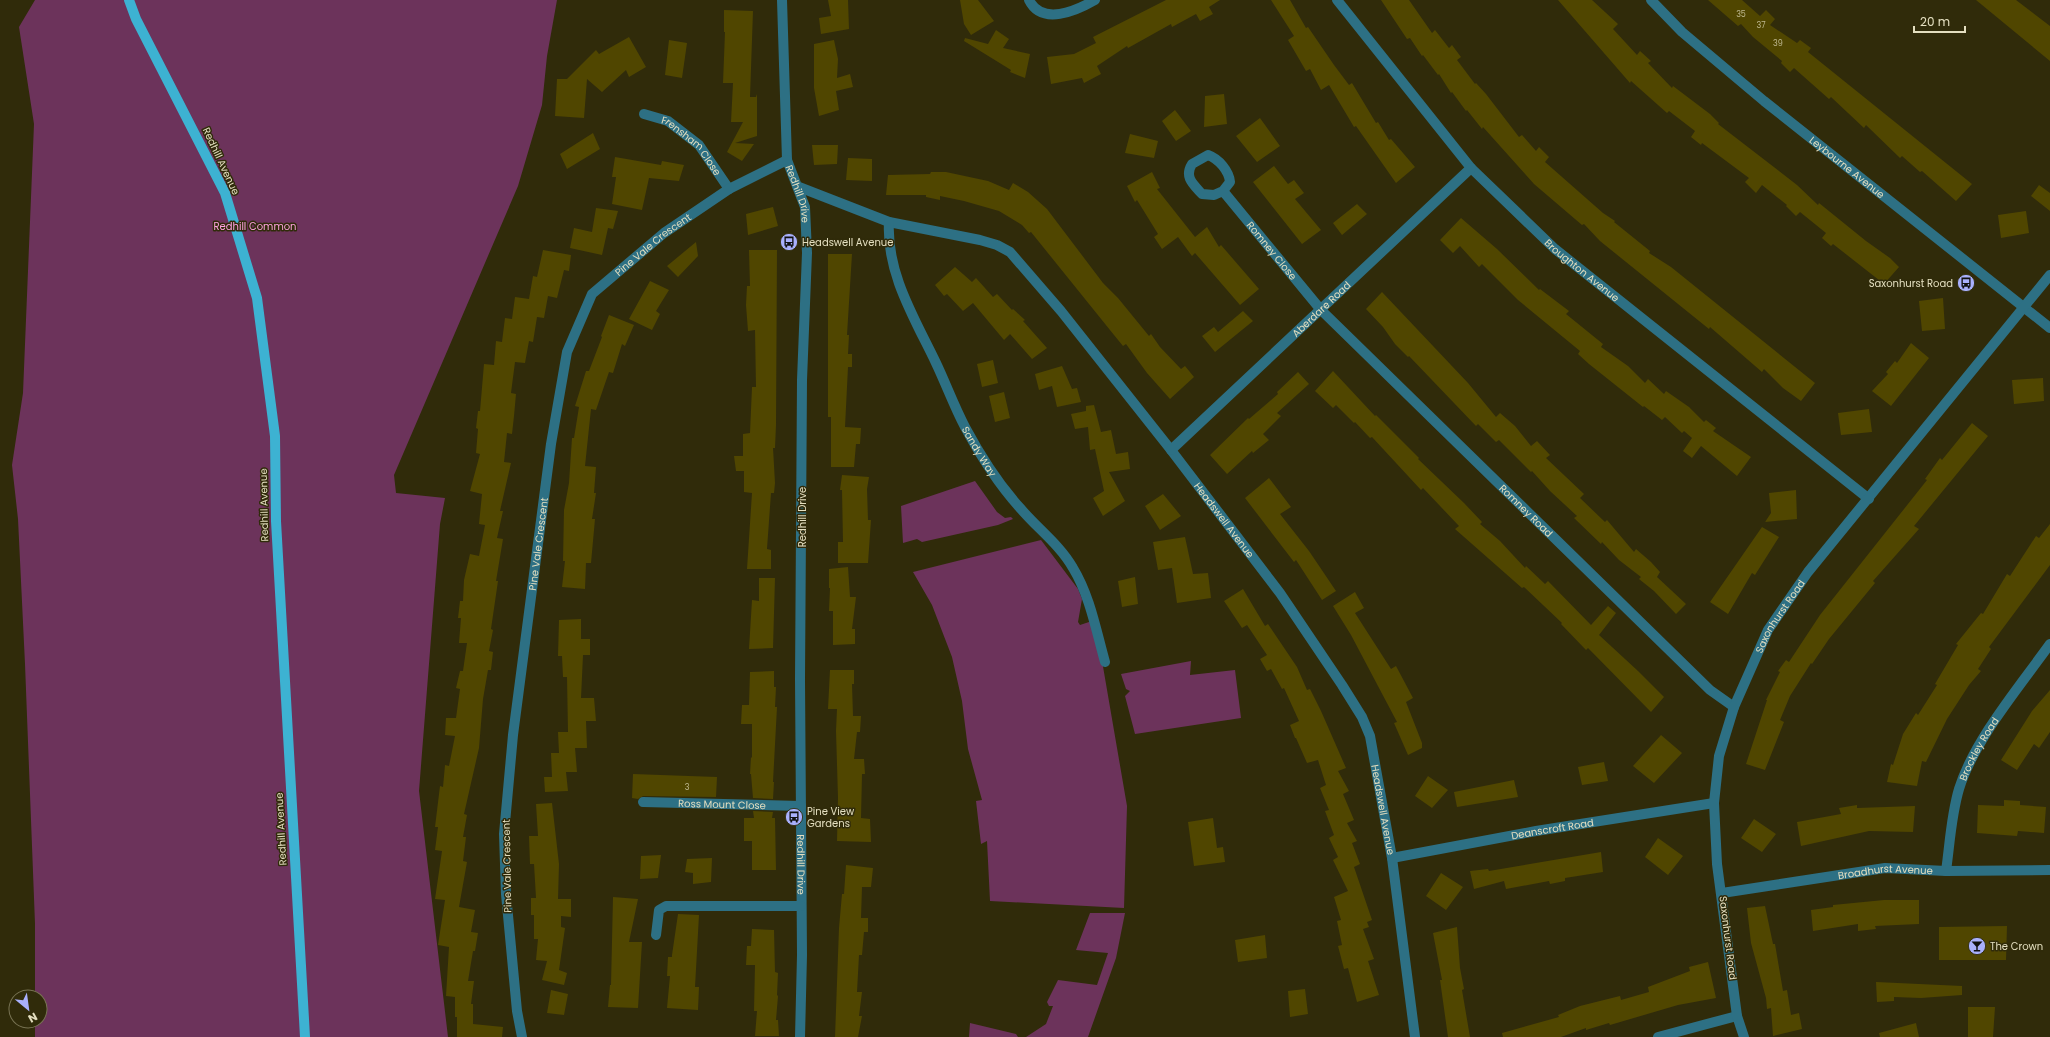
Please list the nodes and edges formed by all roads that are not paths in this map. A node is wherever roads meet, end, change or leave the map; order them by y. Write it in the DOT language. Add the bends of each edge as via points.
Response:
graph roads {
  1 [pos="128,0"];
  2 [pos="782,0"];
  3 [pos="1029,0"];
  4 [pos="1095,0"];
  5 [pos="1337,0"];
  6 [pos="1651,0"];
  7 [pos="644,114"];
  8 [pos="787,160"];
  9 [pos="1471,168"];
  10 [pos="799,187"];
  11 [pos="730,189"];
  12 [pos="1223,191"];
  13 [pos="889,222"];
  14 [pos="2050,275"];
  15 [pos="2024,307"];
  16 [pos="1321,310"];
  17 [pos="2050,328"];
  18 [pos="1171,450"];
  19 [pos="1869,499"];
  20 [pos="2050,644"];
  21 [pos="1105,662"];
  22 [pos="1734,707"];
  23 [pos="643,802"];
  24 [pos="1714,803"];
  25 [pos="801,806"];
  26 [pos="1392,858"];
  27 [pos="2050,870"];
  28 [pos="1946,871"];
  29 [pos="1722,893"];
  30 [pos="802,906"];
  31 [pos="656,936"];
  32 [pos="1738,1016"];
  33 [pos="305,1037"];
  34 [pos="522,1037"];
  35 [pos="800,1037"];
  36 [pos="1415,1037"];
  37 [pos="1658,1037"];
  38 [pos="1744,1037"];
  1 -- 33 [label="main road, Redhill Avenue" via="225,193 257,298 275,436 276,521"];
  2 -- 8 [label="street, Redhill Drive"];
  3 -- 4 [label="street" via="1036,8 1050,14 1072,11"];
  5 -- 9 [label="street, Broughton Avenue"];
  6 -- 15 [label="street, Leybourne Avenue" via="1682,32 1764,102"];
  7 -- 11 [label="street, Frensham Close" via="668,121 699,145"];
  8 -- 10 [label="street, Redhill Drive"];
  8 -- 11 [label="street, Pine Vale Crescent"];
  9 -- 16 [label="street, Aberdare Road"];
  9 -- 19 [label="street, Broughton Avenue" via="1555,249"];
  10 -- 13 [label="street, Headswell Avenue"];
  10 -- 25 [label="street, Redhill Drive" via="805,207 807,253 802,380"];
  11 -- 34 [label="street, Pine Vale Crescent" via="664,233 592,294 567,352 551,444 512,735 504,834 506,894 517,1011"];
  12 -- 16 [label="street, Romney Close"];
  13 -- 18 [label="street, Headswell Avenue" via="997,244 1010,252 1061,311"];
  13 -- 21 [label="street, Sandy Way" via="891,257 901,288 965,427 995,475 1021,509 1047,534 1072,566 1084,588"];
  14 -- 15 [label="street, Saxonhurst Road"];
  15 -- 17 [label="street, Leybourne Avenue"];
  15 -- 19 [label="street, Saxonhurst Road"];
  16 -- 18 [label="street, Aberdare Road"];
  16 -- 22 [label="street, Romney Road" via="1710,690"];
  18 -- 26 [label="street, Headswell Avenue" via="1280,593 1362,717 1370,736 1375,759"];
  19 -- 22 [label="street, Saxonhurst Road" via="1784,605 1768,630"];
  20 -- 28 [label="street, Brockley Road" via="1990,728 1966,770 1954,808"];
  22 -- 24 [label="street, Saxonhurst Road" via="1719,756"];
  23 -- 25 [label="street, Ross Mount Close"];
  24 -- 26 [label="street, Deanscroft Road" via="1551,828"];
  24 -- 29 [label="street, Saxonhurst Road" via="1717,864"];
  25 -- 30 [label="street, Redhill Drive"];
  26 -- 36 [label="street, Headswell Avenue"];
  27 -- 28 [label="street, Broadhurst Avenue"];
  28 -- 29 [label="street, Broadhurst Avenue" via="1885,868"];
  29 -- 32 [label="street, Saxonhurst Road"];
  30 -- 31 [label="street" via="666,906 659,910"];
  30 -- 35 [label="street, Redhill Drive"];
  32 -- 37 [label="street"];
  32 -- 38 [label="street, Saxonhurst Road"];
}
